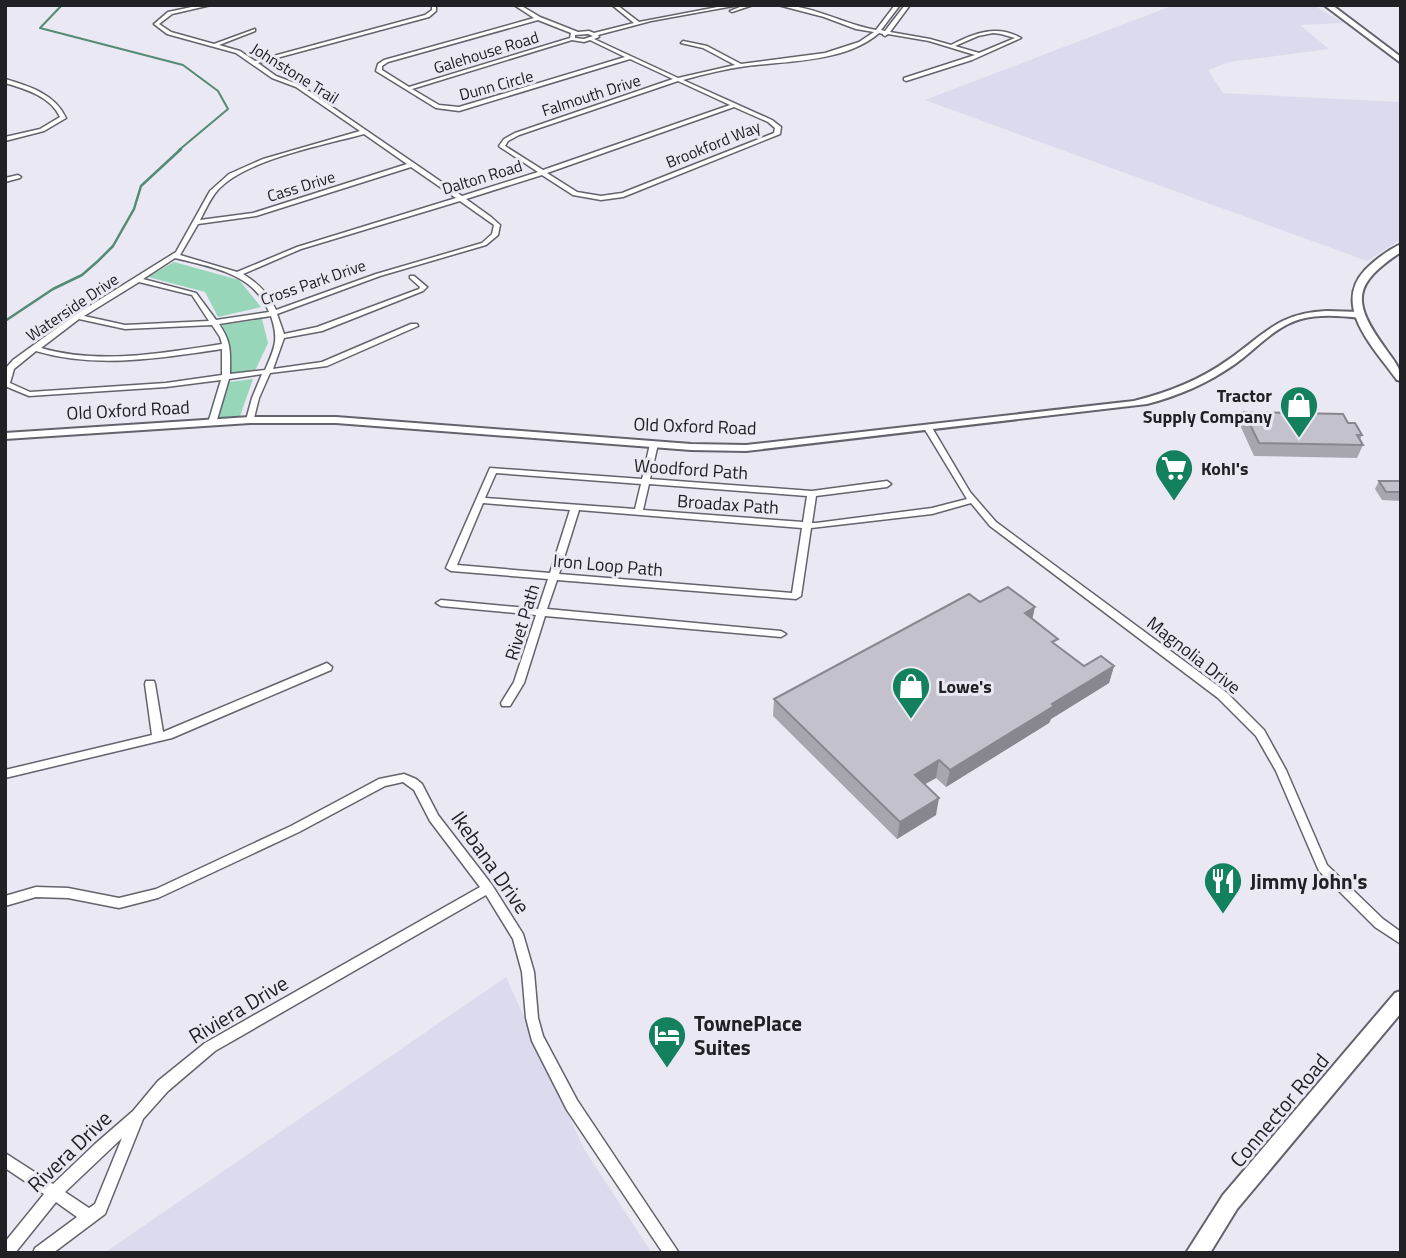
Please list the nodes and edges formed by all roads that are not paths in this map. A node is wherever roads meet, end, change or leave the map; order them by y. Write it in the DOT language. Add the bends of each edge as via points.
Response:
graph roads {
  1 [pos="209,5"];
  2 [pos="435,5"];
  3 [pos="516,5"];
  4 [pos="614,5"];
  5 [pos="737,5"];
  6 [pos="751,5"];
  7 [pos="780,5"];
  8 [pos="898,5"];
  9 [pos="908,5"];
  10 [pos="1327,7"];
  11 [pos="707,14"];
  12 [pos="538,18"];
  13 [pos="638,23"];
  14 [pos="253,30"];
  15 [pos="878,32"];
  16 [pos="576,33"];
  17 [pos="888,33"];
  18 [pos="594,34"];
  19 [pos="572,39"];
  20 [pos="592,40"];
  21 [pos="683,42"];
  22 [pos="215,45"];
  23 [pos="953,46"];
  24 [pos="979,55"];
  25 [pos="629,58"];
  26 [pos="1401,61"];
  27 [pos="254,63"];
  28 [pos="739,65"];
  29 [pos="906,79"];
  30 [pos="680,80"];
  31 [pos="5,81"];
  32 [pos="407,89"];
  33 [pos="734,104"];
  34 [pos="364,132"];
  35 [pos="5,139"];
  36 [pos="411,165"];
  37 [pos="541,173"];
  38 [pos="18,177"];
  39 [pos="5,180"];
  40 [pos="459,199"];
  41 [pos="197,222"];
  42 [pos="1401,247"];
  43 [pos="175,257"];
  44 [pos="238,274"];
  45 [pos="412,278"];
  46 [pos="137,279"];
  47 [pos="274,313"];
  48 [pos="1360,315"];
  49 [pos="78,317"];
  50 [pos="215,322"];
  51 [pos="414,326"];
  52 [pos="280,337"];
  53 [pos="226,346"];
  54 [pos="34,348"];
  55 [pos="265,372"];
  56 [pos="226,377"];
  57 [pos="1401,378"];
  58 [pos="250,421"];
  59 [pos="212,423"];
  60 [pos="928,428"];
  61 [pos="5,436"];
  62 [pos="654,444"];
  63 [pos="493,470"];
  64 [pos="646,481"];
  65 [pos="887,484"];
  66 [pos="812,494"];
  67 [pos="480,500"];
  68 [pos="972,500"];
  69 [pos="575,508"];
  70 [pos="638,513"];
  71 [pos="808,526"];
  72 [pos="552,576"];
  73 [pos="440,603"];
  74 [pos="541,612"];
  75 [pos="781,634"];
  76 [pos="327,667"];
  77 [pos="150,684"];
  78 [pos="506,703"];
  79 [pos="158,737"];
  80 [pos="5,774"];
  81 [pos="488,888"];
  82 [pos="5,901"];
  83 [pos="1401,939"];
  84 [pos="1401,999"];
  85 [pos="138,1115"];
  86 [pos="5,1160"];
  87 [pos="54,1192"];
  88 [pos="90,1217"];
  89 [pos="5,1253"];
  90 [pos="40,1253"];
  91 [pos="672,1253"];
  92 [pos="1197,1253"];
  1 -- 22 [label="street, Johnstone Trail" via="170,13 156,24 169,33"];
  2 -- 27 [label="street" via="427,16"];
  3 -- 12 [label="street"];
  4 -- 13 [label="street"];
  5 -- 11 [label="street"];
  6 -- 11 [label="street"];
  7 -- 15 [label="street"];
  8 -- 15 [label="street, Falmouth Drive"];
  9 -- 17 [label="street, Falmouth Drive"];
  10 -- 26 [label="main road"];
  11 -- 13 [label="street"];
  12 -- 16 [label="street"];
  12 -- 32 [label="street, Dunn Circle" via="380,65 379,71"];
  13 -- 18 [label="street"];
  14 -- 22 [label="street"];
  15 -- 17 [label="street"];
  15 -- 28 [label="street, Falmouth Drive" via="834,53"];
  16 -- 18 [label="street"];
  16 -- 19 [label="street"];
  17 -- 23 [label="street"];
  17 -- 28 [label="street, Falmouth Drive" via="867,46 827,59"];
  18 -- 20 [label="street"];
  19 -- 20 [label="street, Brookford Way"];
  19 -- 32 [label="street, Galehouse Road"];
  20 -- 25 [label="street, Brookford Way"];
  21 -- 28 [label="street" via="705,47"];
  22 -- 27 [label="street, Johnstone Trail"];
  23 -- 24 [label="street"];
  23 -- 24 [label="street" via="981,31 1019,37"];
  24 -- 29 [label="street"];
  25 -- 30 [label="street, Brookford Way"];
  25 -- 32 [label="street, Dunn Circle" via="467,108 438,107"];
  27 -- 34 [label="street, Johnstone Trail" via="298,86"];
  28 -- 30 [label="street, Falmouth Drive"];
  30 -- 33 [label="street, Brookford Way"];
  30 -- 37 [label="street, Falmouth Drive" via="506,140 502,146"];
  31 -- 35 [label="street" via="49,100 63,118 42,130"];
  33 -- 37 [label="street, Dalton Road"];
  33 -- 37 [label="street, Brookford Way" via="770,121 778,127 777,134 610,198 575,194"];
  34 -- 36 [label="street, Johnstone Trail"];
  34 -- 41 [label="street, Waterside Drive" via="265,160 231,175 213,191"];
  36 -- 40 [label="street, Johnstone Trail"];
  36 -- 41 [label="street, Cass Drive" via="254,215"];
  37 -- 40 [label="street, Dalton Road"];
  38 -- 39 [label="street"];
  40 -- 44 [label="street, Dalton Road" via="299,248"];
  40 -- 47 [label="street, Cross Park Drive" via="497,225 495,235 484,244 378,275"];
  41 -- 43 [label="street, Waterside Drive"];
  42 -- 48 [label="main road" via="1361,277 1355,296"];
  43 -- 44 [label="street"];
  43 -- 46 [label="street, Waterside Drive"];
  44 -- 47 [label="street" via="260,287"];
  45 -- 52 [label="street" via="424,287 421,290 318,330"];
  46 -- 49 [label="street, Waterside Drive"];
  46 -- 50 [label="street" via="194,294"];
  47 -- 50 [label="street, Cross Park Drive"];
  47 -- 52 [label="street"];
  48 -- 57 [label="main road"];
  48 -- 60 [label="street, Old Oxford Road" via="1316,315 1288,321 1220,368 1146,401"];
  49 -- 50 [label="street, Cross Park Drive" via="125,327"];
  49 -- 54 [label="street, Waterside Drive"];
  50 -- 53 [label="street"];
  51 -- 55 [label="street, Waterside Drive" via="324,364"];
  52 -- 55 [label="street"];
  53 -- 54 [label="street" via="78,358"];
  53 -- 56 [label="street"];
  54 -- 56 [label="street, Waterside Drive" via="10,368 6,378 6,384 29,394"];
  55 -- 56 [label="street, Waterside Drive"];
  55 -- 58 [label="street"];
  56 -- 59 [label="street"];
  58 -- 59 [label="street, Old Oxford Road"];
  58 -- 62 [label="street, Old Oxford Road" via="355,420"];
  59 -- 61 [label="street, Old Oxford Road"];
  60 -- 62 [label="street, Old Oxford Road" via="746,448"];
  60 -- 68 [label="street, Magnolia Drive"];
  62 -- 64 [label="street"];
  63 -- 64 [label="street, Woodford Path"];
  63 -- 67 [label="street, Iron Loop Path"];
  64 -- 66 [label="street, Woodford Path"];
  64 -- 70 [label="street"];
  65 -- 66 [label="street, Woodford Path"];
  66 -- 71 [label="street"];
  67 -- 69 [label="street, Broadax Path"];
  67 -- 72 [label="street, Iron Loop Path" via="451,568"];
  68 -- 71 [label="street, Broadax Path" via="893,517"];
  68 -- 83 [label="street, Magnolia Drive" via="993,524 1222,695 1260,733 1323,868"];
  69 -- 70 [label="street, Broadax Path"];
  69 -- 72 [label="street, Rivet Path"];
  70 -- 71 [label="street, Broadax Path"];
  71 -- 72 [label="street, Iron Loop Path" via="796,596"];
  72 -- 74 [label="street, Rivet Path"];
  73 -- 74 [label="street"];
  74 -- 75 [label="street"];
  74 -- 78 [label="street, Rivet Path" via="519,683"];
  76 -- 79 [label="street"];
  77 -- 79 [label="street"];
  79 -- 80 [label="street"];
  81 -- 82 [label="street, Ikebana Drive" via="434,818 418,788 404,778 383,782 158,893 119,902 36,892"];
  81 -- 85 [label="street, Riviera Drive" via="210,1047 163,1086"];
  81 -- 91 [label="street, Ikebana Drive" via="519,939 535,1028 553,1069 596,1143"];
  84 -- 92 [label="main road, Connector Road" via="1230,1202"];
  85 -- 87 [label="street, Rivera Drive"];
  85 -- 88 [label="street, Riviera Drive" via="100,1209"];
  86 -- 87 [label="street"];
  87 -- 88 [label="street"];
  87 -- 89 [label="street, Rivera Drive"];
  88 -- 90 [label="street, Riviera Drive"];
}
